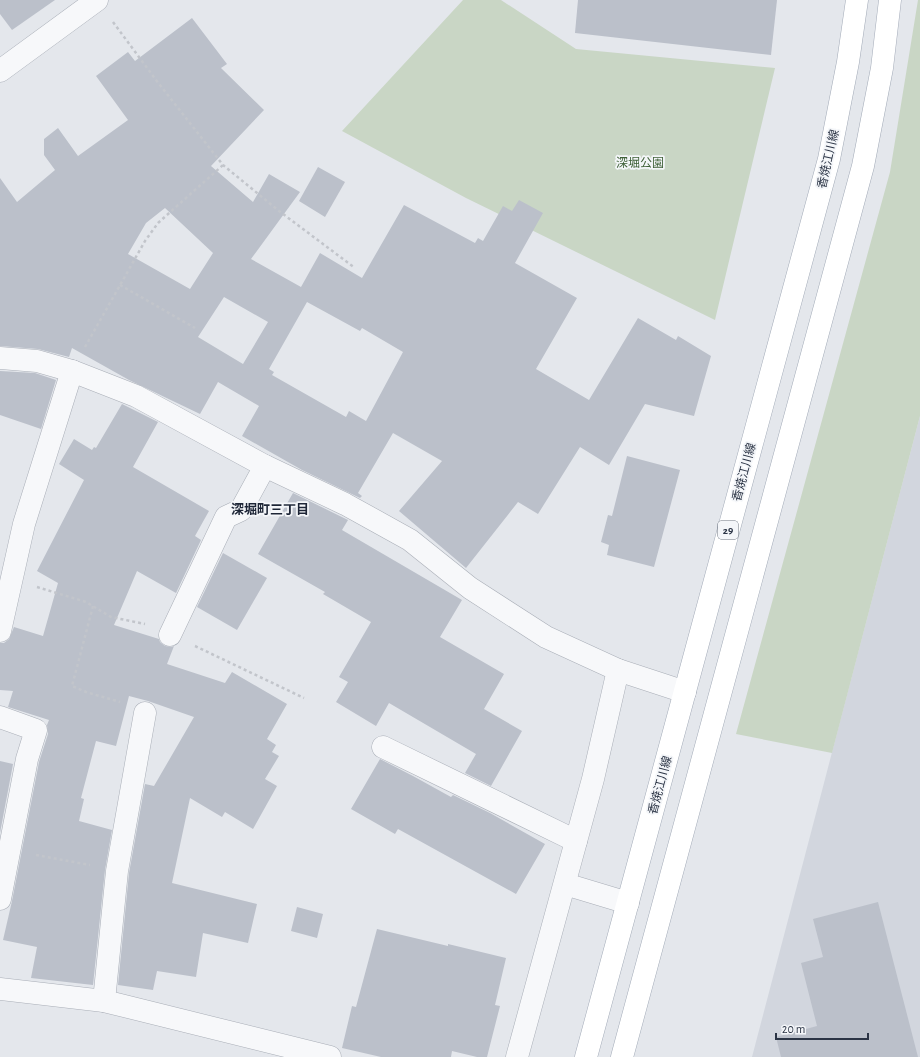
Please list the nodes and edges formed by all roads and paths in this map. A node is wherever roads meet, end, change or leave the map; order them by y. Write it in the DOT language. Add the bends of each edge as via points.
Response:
graph roads {
  1 [pos="97,0"];
  2 [pos="857,0"];
  3 [pos="890,0"];
  4 [pos="0,71"];
  5 [pos="223,165"];
  6 [pos="355,268"];
  7 [pos="120,285"];
  8 [pos="195,328"];
  9 [pos="0,358"];
  10 [pos="72,371"];
  11 [pos="265,466"];
  12 [pos="93,606"];
  13 [pos="0,631"];
  14 [pos="170,635"];
  15 [pos="618,670"];
  16 [pos="685,692"];
  17 [pos="145,713"];
  18 [pos="0,717"];
  19 [pos="383,747"];
  20 [pos="576,841"];
  21 [pos="9,849"];
  22 [pos="117,871"];
  23 [pos="565,884"];
  24 [pos="0,899"];
  25 [pos="628,902"];
  26 [pos="0,989"];
  27 [pos="104,1001"];
  28 [pos="330,1057"];
  29 [pos="517,1057"];
  30 [pos="586,1057"];
  31 [pos="622,1057"];
  1 -- 4 [label="street"];
  1 -- 5 [label="path"];
  2 -- 16 [label="main road, 香焼江川線 / 29" via="829,159"];
  3 -- 31 [label="main road" via="882,68 863,166"];
  5 -- 6 [label="path"];
  5 -- 7 [label="path" via="158,223"];
  7 -- 8 [label="path"];
  7 -- 10 [label="path"];
  9 -- 10 [label="street" via="37,361"];
  10 -- 11 [label="street" via="136,396"];
  10 -- 13 [label="street" via="24,524"];
  11 -- 14 [label="street" via="241,510 226,517"];
  11 -- 15 [label="street" via="345,504 410,540 470,588 546,637"];
  12 -- 17 [label="path" via="72,686 140,708"];
  15 -- 16 [label="street"];
  15 -- 20 [label="street"];
  16 -- 25 [label="main road, 香焼江川線 / 29"];
  17 -- 22 [label="street"];
  18 -- 21 [label="street" via="36,730 27,760"];
  19 -- 20 [label="street"];
  20 -- 23 [label="street"];
  21 -- 22 [label="path"];
  21 -- 24 [label="street"];
  22 -- 27 [label="street"];
  23 -- 25 [label="street"];
  23 -- 29 [label="street"];
  25 -- 30 [label="main road, 香焼江川線 / 29"];
  26 -- 27 [label="street"];
  27 -- 28 [label="street"];
}
